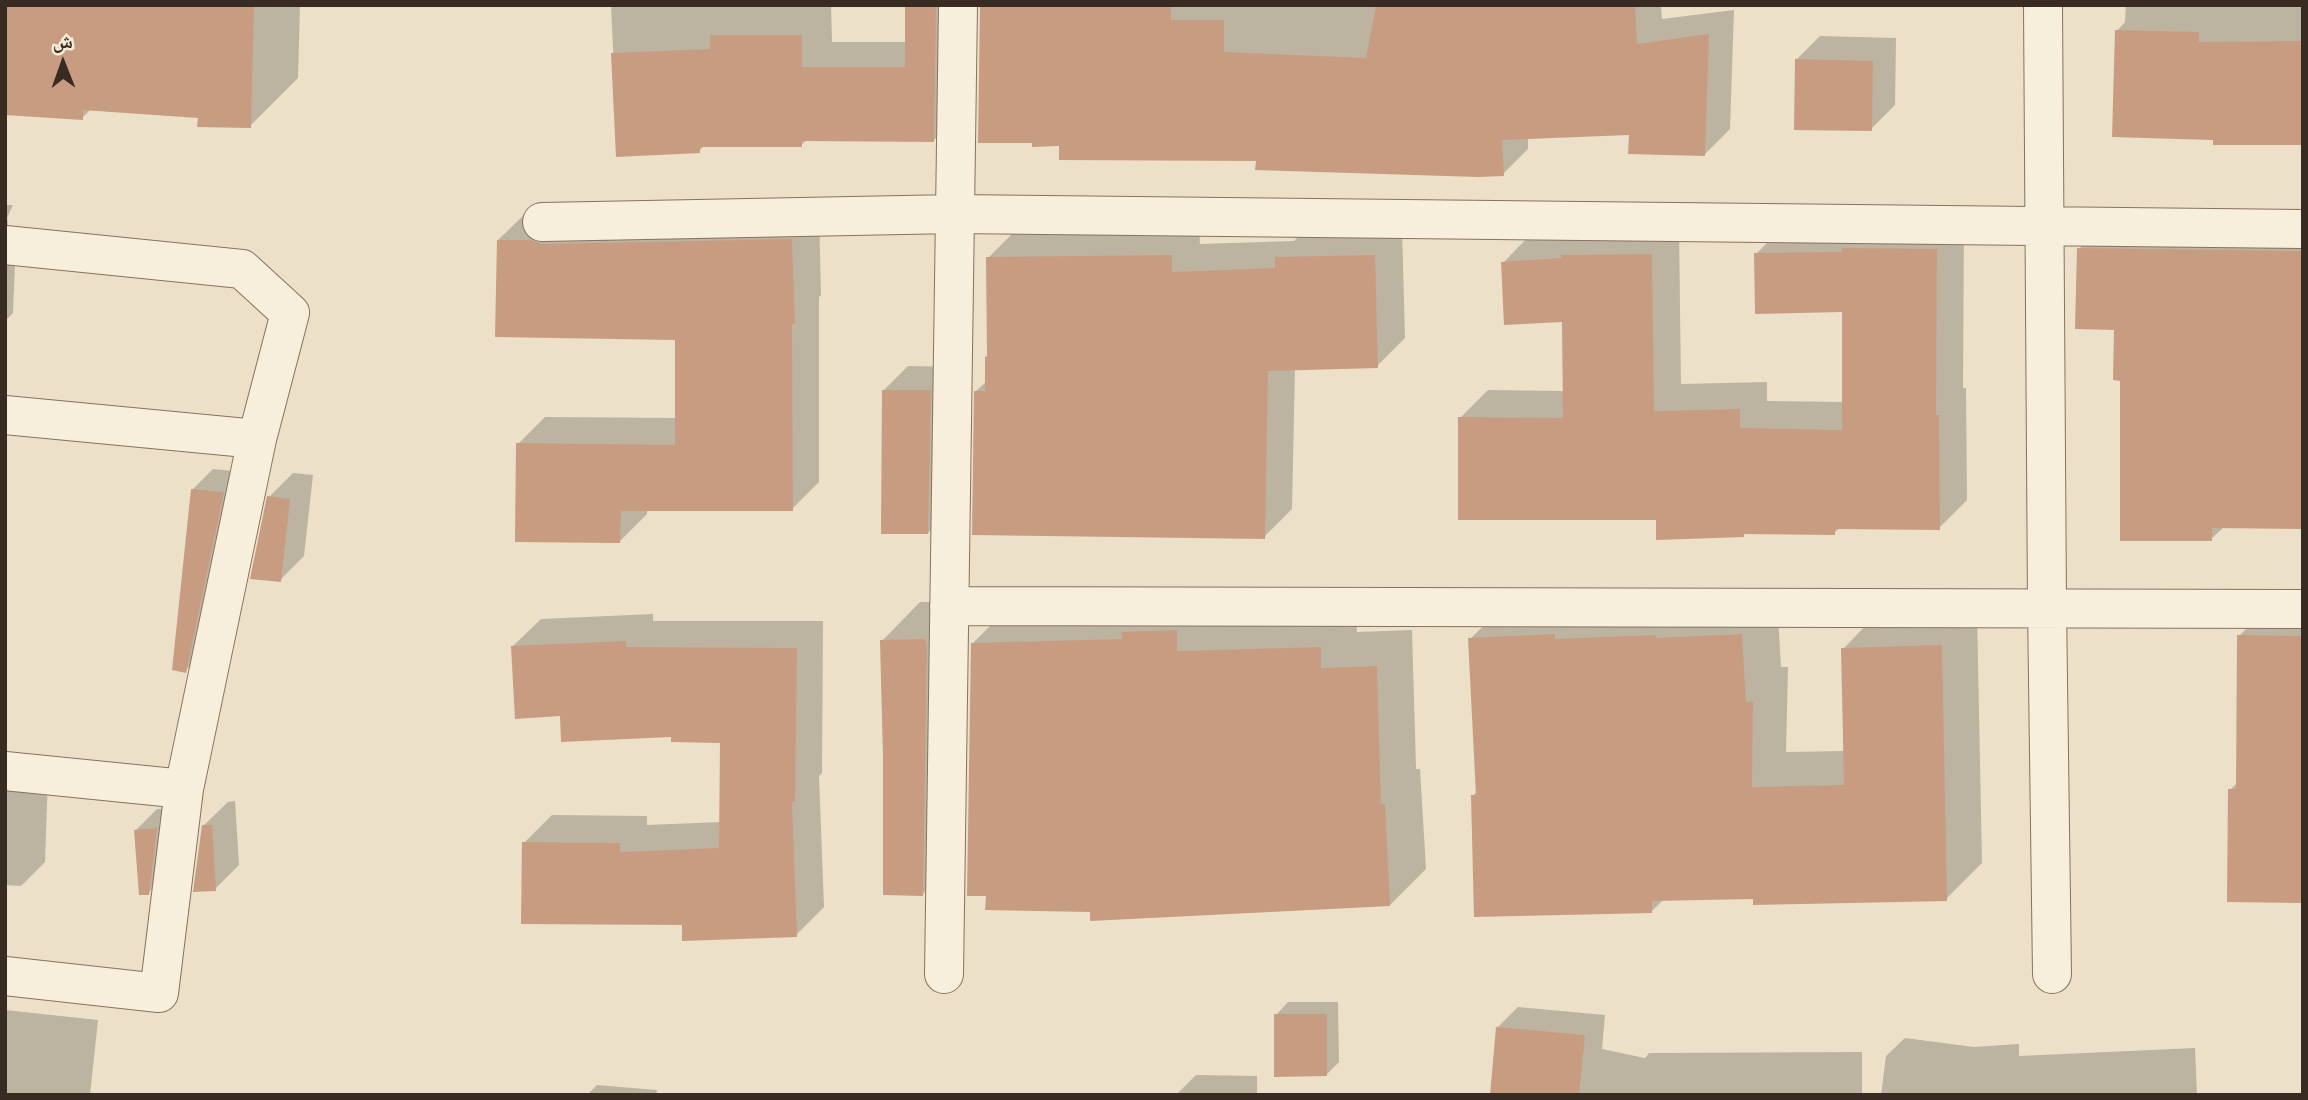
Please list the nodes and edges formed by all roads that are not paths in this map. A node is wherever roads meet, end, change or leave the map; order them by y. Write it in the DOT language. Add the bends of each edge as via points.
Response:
graph roads {
  1 [pos="958,5"];
  2 [pos="2043,5"];
  3 [pos="955,214"];
  4 [pos="542,222"];
  5 [pos="2045,226"];
  6 [pos="2303,229"];
  7 [pos="5,245"];
  8 [pos="5,415"];
  9 [pos="257,439"];
  10 [pos="949,606"];
  11 [pos="2046,607"];
  12 [pos="2303,609"];
  13 [pos="5,771"];
  14 [pos="184,789"];
  15 [pos="944,974"];
  16 [pos="2052,974"];
  17 [pos="5,976"];
  1 -- 3 [label="street"];
  2 -- 5 [label="street"];
  3 -- 4 [label="street"];
  3 -- 5 [label="street"];
  3 -- 10 [label="street"];
  5 -- 6 [label="street"];
  5 -- 11 [label="street"];
  7 -- 9 [label="street" via="242,269 290,313"];
  8 -- 9 [label="street"];
  9 -- 14 [label="street"];
  10 -- 11 [label="street"];
  10 -- 15 [label="street"];
  11 -- 12 [label="street"];
  11 -- 16 [label="street"];
  13 -- 14 [label="street"];
  14 -- 17 [label="street" via="159,993"];
}
